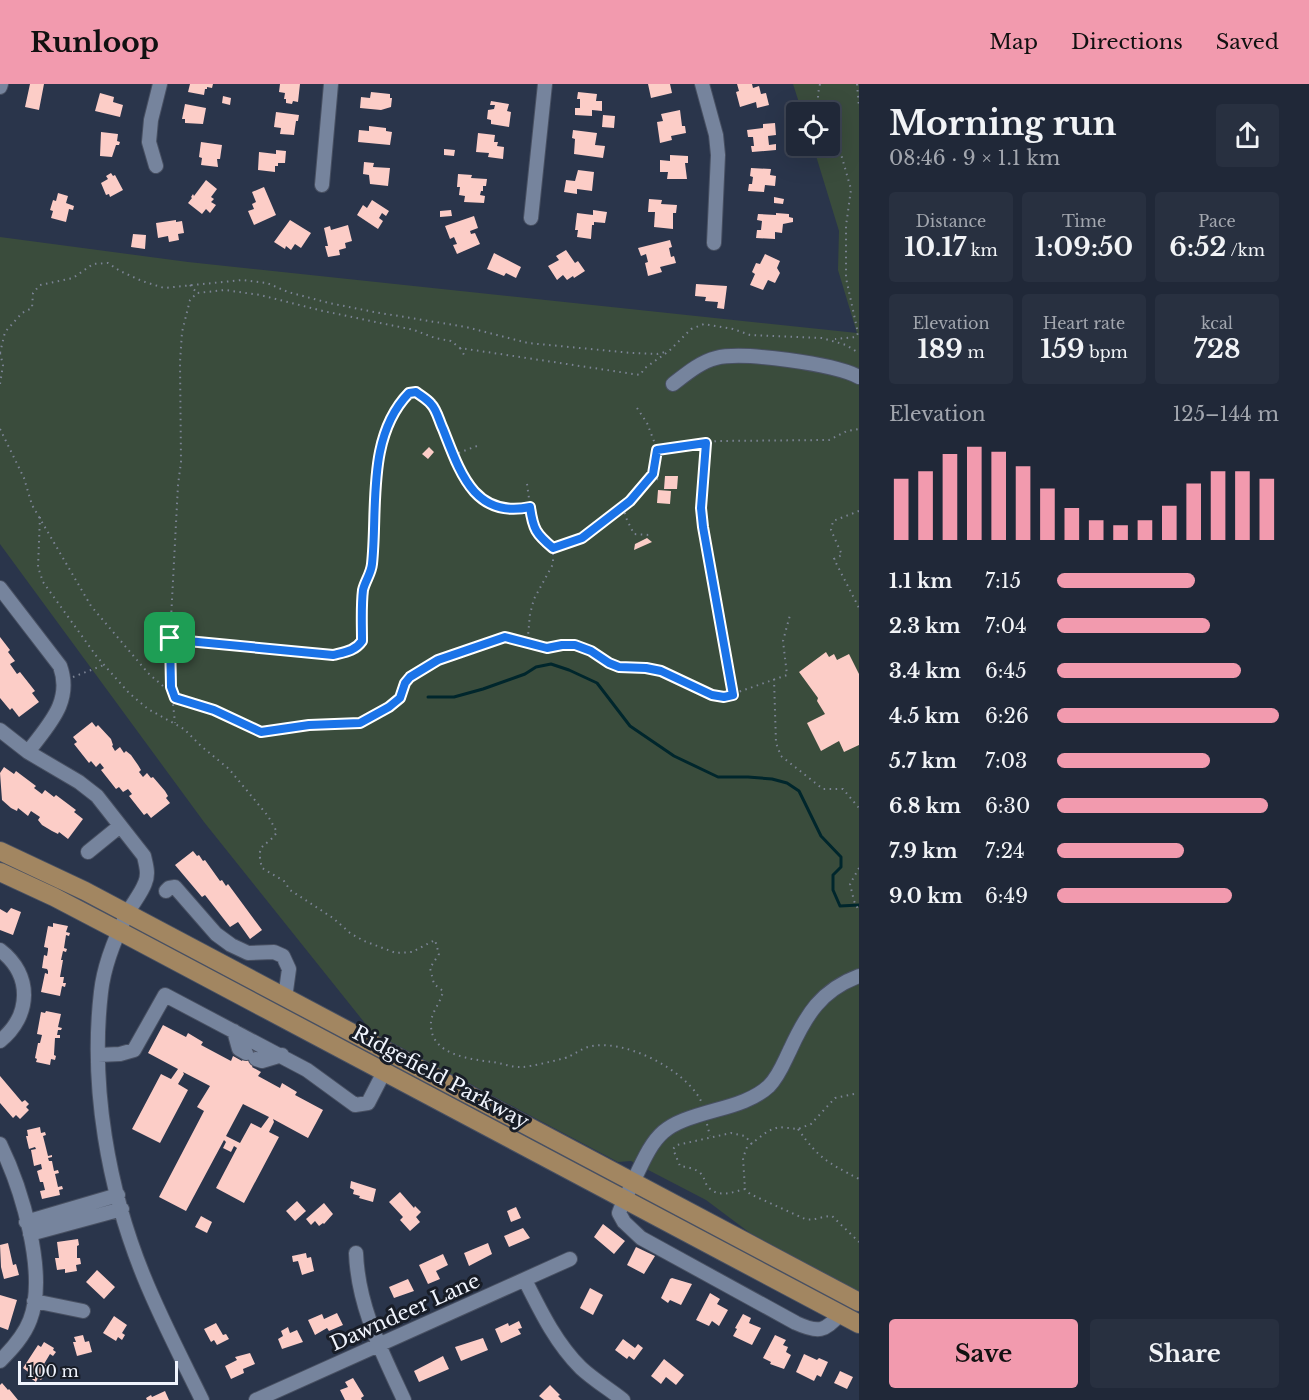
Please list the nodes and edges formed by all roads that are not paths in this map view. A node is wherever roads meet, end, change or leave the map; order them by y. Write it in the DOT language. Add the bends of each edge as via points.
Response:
graph roads {
  1 [pos="159,84"];
  2 [pos="331,84"];
  3 [pos="545,84"];
  4 [pos="702,84"];
  5 [pos="156,166"];
  6 [pos="322,185"];
  7 [pos="531,218"];
  8 [pos="714,243"];
  9 [pos="859,377"];
  10 [pos="673,384"];
  11 [pos="0,588"];
  12 [pos="0,730"];
  13 [pos="28,752"];
  14 [pos="120,826"];
  15 [pos="0,851"];
  16 [pos="88,852"];
  17 [pos="0,872"];
  18 [pos="166,891"];
  19 [pos="127,914"];
  20 [pos="119,931"];
  21 [pos="0,950"];
  22 [pos="859,976"];
  23 [pos="285,998"];
  24 [pos="234,1031"];
  25 [pos="0,1041"];
  26 [pos="98,1055"];
  27 [pos="282,1055"];
  28 [pos="384,1072"];
  29 [pos="0,1144"];
  30 [pos="633,1182"];
  31 [pos="118,1195"];
  32 [pos="624,1200"];
  33 [pos="122,1209"];
  34 [pos="28,1228"];
  35 [pos="356,1253"];
  36 [pos="570,1259"];
  37 [pos="525,1280"];
  38 [pos="34,1301"];
  39 [pos="859,1302"];
  40 [pos="83,1311"];
  41 [pos="840,1314"];
  42 [pos="859,1324"];
  43 [pos="378,1345"];
  44 [pos="0,1361"];
  45 [pos="202,1400"];
  46 [pos="256,1400"];
  47 [pos="404,1400"];
  48 [pos="623,1400"];
  1 -- 5 [label="street" via="149,142"];
  2 -- 6 [label="street"];
  3 -- 7 [label="street"];
  4 -- 8 [label="street" via="718,155"];
  9 -- 10 [label="street" via="827,366 725,356 708,360"];
  11 -- 13 [label="street" via="60,666 64,680 57,713"];
  12 -- 13 [label="street"];
  13 -- 14 [label="street" via="97,796"];
  14 -- 16 [label="street"];
  14 -- 19 [label="street" via="144,856 147,867 145,883"];
  15 -- 19 [label="main road, Ridgefield Parkway"];
  17 -- 20 [label="main road, Ridgefield Parkway"];
  18 -- 23 [label="street" via="175,887 216,934 231,945 248,953 274,952 283,956 289,969"];
  19 -- 20 [label="street"];
  19 -- 23 [label="main road, Ridgefield Parkway"];
  20 -- 26 [label="street" via="101,990"];
  20 -- 28 [label="main road, Ridgefield Parkway"];
  21 -- 25 [label="street" via="22,974 24,993 20,1017"];
  22 -- 30 [label="street" via="831,990 809,1013 769,1086 748,1100 671,1126 654,1140"];
  23 -- 30 [label="main road, Ridgefield Parkway"];
  24 -- 26 [label="street" via="165,995 134,1050"];
  24 -- 27 [label="street"];
  24 -- 27 [label="street" via="239,1049 251,1056 262,1061"];
  26 -- 31 [label="street" via="106,1136"];
  27 -- 28 [label="street" via="355,1105 368,1103"];
  28 -- 32 [label="main road, Ridgefield Parkway"];
  29 -- 34 [label="street"];
  30 -- 32 [label="street"];
  30 -- 39 [label="main road, Ridgefield Parkway"];
  31 -- 33 [label="street"];
  31 -- 34 [label="street"];
  32 -- 41 [label="main road, Ridgefield Parkway"];
  32 -- 41 [label="street" via="619,1213 641,1238 796,1323 808,1329 829,1328"];
  33 -- 34 [label="street"];
  33 -- 45 [label="street" via="143,1275"];
  34 -- 38 [label="street" via="36,1275"];
  35 -- 43 [label="street" via="363,1306"];
  36 -- 37 [label="street, Dawndeer Lane"];
  37 -- 43 [label="street, Dawndeer Lane"];
  37 -- 48 [label="street" via="542,1316 565,1349"];
  38 -- 40 [label="street"];
  38 -- 44 [label="street" via="20,1339"];
  41 -- 42 [label="main road, Ridgefield Parkway"];
  43 -- 46 [label="street, Dawndeer Lane"];
  43 -- 47 [label="street"];
}
